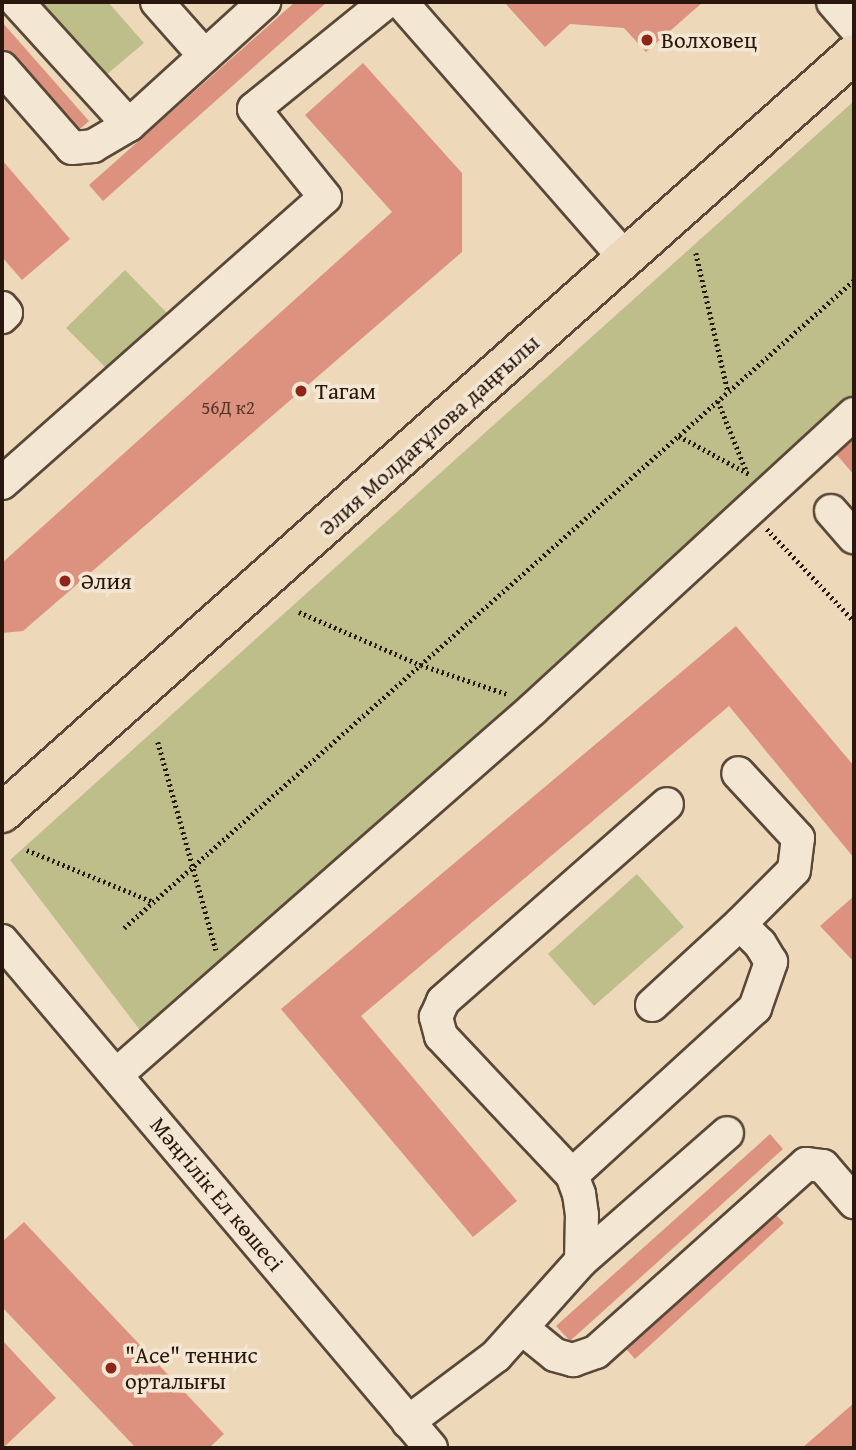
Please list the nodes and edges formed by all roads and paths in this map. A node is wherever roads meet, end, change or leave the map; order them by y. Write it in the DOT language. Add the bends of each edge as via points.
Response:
graph roads {
  1 [pos="17,2"];
  2 [pos="157,2"];
  3 [pos="264,2"];
  4 [pos="386,2"];
  5 [pos="401,2"];
  6 [pos="833,2"];
  7 [pos="854,26"];
  8 [pos="854,54"];
  9 [pos="205,56"];
  10 [pos="2,68"];
  11 [pos="129,125"];
  12 [pos="696,253"];
  13 [pos="626,259"];
  14 [pos="854,280"];
  15 [pos="2,308"];
  16 [pos="2,317"];
  17 [pos="728,392"];
  18 [pos="718,401"];
  19 [pos="854,414"];
  20 [pos="679,436"];
  21 [pos="746,471"];
  22 [pos="2,483"];
  23 [pos="758,502"];
  24 [pos="831,511"];
  25 [pos="854,537"];
  26 [pos="299,612"];
  27 [pos="854,621"];
  28 [pos="421,665"];
  29 [pos="538,705"];
  30 [pos="158,742"];
  31 [pos="738,773"];
  32 [pos="667,804"];
  33 [pos="2,813"];
  34 [pos="27,850"];
  35 [pos="193,867"];
  36 [pos="154,902"];
  37 [pos="740,924"];
  38 [pos="124,928"];
  39 [pos="2,941"];
  40 [pos="224,980"];
  41 [pos="652,1005"];
  42 [pos="116,1075"];
  43 [pos="727,1133"];
  44 [pos="572,1175"];
  45 [pos="854,1202"];
  46 [pos="581,1261"];
  47 [pos="523,1329"];
  48 [pos="408,1422"];
  49 [pos="431,1448"];
  1 -- 11 [label="street"];
  2 -- 9 [label="street"];
  3 -- 9 [label="street"];
  4 -- 22 [label="street" via="254,109 325,197"];
  5 -- 13 [label="street"];
  6 -- 7 [label="street"];
  8 -- 13 [label="main road, Әлия Молдағұлова даңғылы"];
  9 -- 11 [label="street"];
  10 -- 11 [label="street" via="72,148 93,146"];
  12 -- 17 [label="path"];
  13 -- 33 [label="main road, Әлия Молдағұлова даңғылы"];
  14 -- 17 [label="path"];
  15 -- 16 [label="street" via="6,313"];
  17 -- 18 [label="path"];
  18 -- 20 [label="path"];
  18 -- 21 [label="path"];
  19 -- 23 [label="street"];
  20 -- 21 [label="path"];
  20 -- 28 [label="path"];
  21 -- 23 [label="path"];
  23 -- 27 [label="path"];
  23 -- 29 [label="street"];
  24 -- 25 [label="street"];
  26 -- 28 [label="path"];
  28 -- 29 [label="path"];
  28 -- 35 [label="path"];
  29 -- 40 [label="street"];
  30 -- 35 [label="path"];
  31 -- 37 [label="street" via="798,838 794,870"];
  32 -- 44 [label="street" via="443,1001 436,1017 441,1036"];
  34 -- 36 [label="path"];
  35 -- 36 [label="path"];
  35 -- 40 [label="path"];
  36 -- 38 [label="path"];
  37 -- 41 [label="street"];
  37 -- 44 [label="street" via="771,962 755,1008"];
  39 -- 42 [label="street, Мәңгілік Ел көшесі"];
  40 -- 42 [label="street"];
  42 -- 48 [label="street, Мәңгілік Ел көшесі"];
  43 -- 46 [label="street"];
  44 -- 46 [label="street" via="582,1215"];
  45 -- 47 [label="street" via="823,1166 806,1164 596,1352 573,1360 555,1354"];
  46 -- 47 [label="street"];
  47 -- 48 [label="street" via="496,1356"];
  48 -- 49 [label="street, Мәңгілік Ел көшесі"];
}
